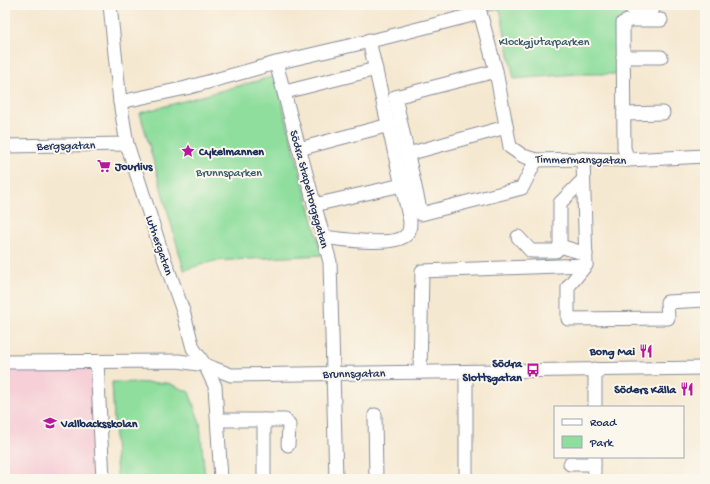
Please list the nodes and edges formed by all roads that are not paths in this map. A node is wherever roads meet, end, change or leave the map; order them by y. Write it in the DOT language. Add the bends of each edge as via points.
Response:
graph roads {
  1 [pos="110,5"];
  2 [pos="629,5"];
  3 [pos="479,9"];
  4 [pos="654,14"];
  5 [pos="369,40"];
  6 [pos="623,56"];
  7 [pos="661,57"];
  8 [pos="276,62"];
  9 [pos="376,70"];
  10 [pos="496,71"];
  11 [pos="285,92"];
  12 [pos="120,102"];
  13 [pos="663,113"];
  14 [pos="624,114"];
  15 [pos="389,125"];
  16 [pos="506,126"];
  17 [pos="127,144"];
  18 [pos="5,146"];
  19 [pos="299,149"];
  20 [pos="408,154"];
  21 [pos="705,156"];
  22 [pos="583,158"];
  23 [pos="536,160"];
  24 [pos="628,160"];
  25 [pos="583,180"];
  26 [pos="402,185"];
  27 [pos="314,205"];
  28 [pos="323,237"];
  29 [pos="518,237"];
  30 [pos="560,246"];
  31 [pos="586,259"];
  32 [pos="705,300"];
  33 [pos="5,362"];
  34 [pos="97,362"];
  35 [pos="205,365"];
  36 [pos="705,368"];
  37 [pos="595,369"];
  38 [pos="420,372"];
  39 [pos="466,372"];
  40 [pos="334,373"];
  41 [pos="595,406"];
  42 [pos="376,415"];
  43 [pos="218,420"];
  44 [pos="264,420"];
  45 [pos="288,446"];
  46 [pos="594,460"];
  47 [pos="570,464"];
  48 [pos="103,479"];
  49 [pos="221,479"];
  50 [pos="264,479"];
  51 [pos="336,479"];
  52 [pos="376,479"];
  53 [pos="466,479"];
  54 [pos="594,479"];
  1 -- 12 [label="street, Luthergatan"];
  2 -- 4 [label="street" via="638,12"];
  3 -- 5 [label="street"];
  3 -- 10 [label="street, Timmermansgatan"];
  4 -- 6 [label="street" via="623,23"];
  5 -- 8 [label="street"];
  5 -- 9 [label="street"];
  6 -- 7 [label="street"];
  6 -- 14 [label="street"];
  8 -- 11 [label="street, Södra Stapeltorgsgatan"];
  8 -- 12 [label="street" via="186,88"];
  9 -- 11 [label="street"];
  9 -- 15 [label="street"];
  10 -- 16 [label="street, Timmermansgatan"];
  10 -- 20 [label="street" via="395,97"];
  11 -- 19 [label="street, Södra Stapeltorgsgatan"];
  12 -- 17 [label="street, Luthergatan"];
  13 -- 14 [label="street"];
  14 -- 24 [label="street" via="624,148"];
  15 -- 19 [label="street"];
  15 -- 26 [label="street"];
  16 -- 20 [label="street"];
  16 -- 23 [label="street, Timmermansgatan" via="510,147 523,156"];
  17 -- 18 [label="street, Bergsgatan"];
  17 -- 35 [label="street, Luthergatan" via="193,348"];
  19 -- 27 [label="street, Södra Stapeltorgsgatan"];
  20 -- 23 [label="street" via="421,214 522,188"];
  21 -- 24 [label="street, Timmermansgatan"];
  22 -- 23 [label="street, Timmermansgatan"];
  22 -- 24 [label="street, Timmermansgatan"];
  22 -- 25 [label="street"];
  25 -- 30 [label="street" via="560,203"];
  25 -- 31 [label="street"];
  26 -- 27 [label="street"];
  26 -- 28 [label="street" via="410,221 409,232 402,239 364,242"];
  27 -- 28 [label="street, Södra Stapeltorgsgatan"];
  28 -- 40 [label="street, Södra Stapeltorgsgatan" via="330,262"];
  29 -- 30 [label="street" via="531,251 556,251"];
  30 -- 31 [label="street"];
  31 -- 32 [label="street" via="568,287 568,319 668,318 667,302"];
  31 -- 38 [label="street" via="422,271"];
  33 -- 34 [label="street, Brunnsgatan"];
  34 -- 35 [label="street, Brunnsgatan" via="178,361"];
  34 -- 48 [label="street"];
  35 -- 40 [label="street, Brunnsgatan" via="231,375"];
  35 -- 43 [label="street, Luthergatan" via="215,386"];
  36 -- 37 [label="street, Brunnsgatan"];
  37 -- 39 [label="street, Brunnsgatan"];
  37 -- 41 [label="street"];
  38 -- 39 [label="street, Brunnsgatan"];
  38 -- 40 [label="street, Brunnsgatan"];
  39 -- 53 [label="street"];
  40 -- 51 [label="street, Södra Stapeltorgsgatan"];
  42 -- 52 [label="street"];
  43 -- 44 [label="street"];
  43 -- 49 [label="street, Luthergatan"];
  44 -- 45 [label="street" via="285,420 290,425"];
  44 -- 50 [label="street"];
  46 -- 47 [label="street"];
  46 -- 54 [label="street"];
}
